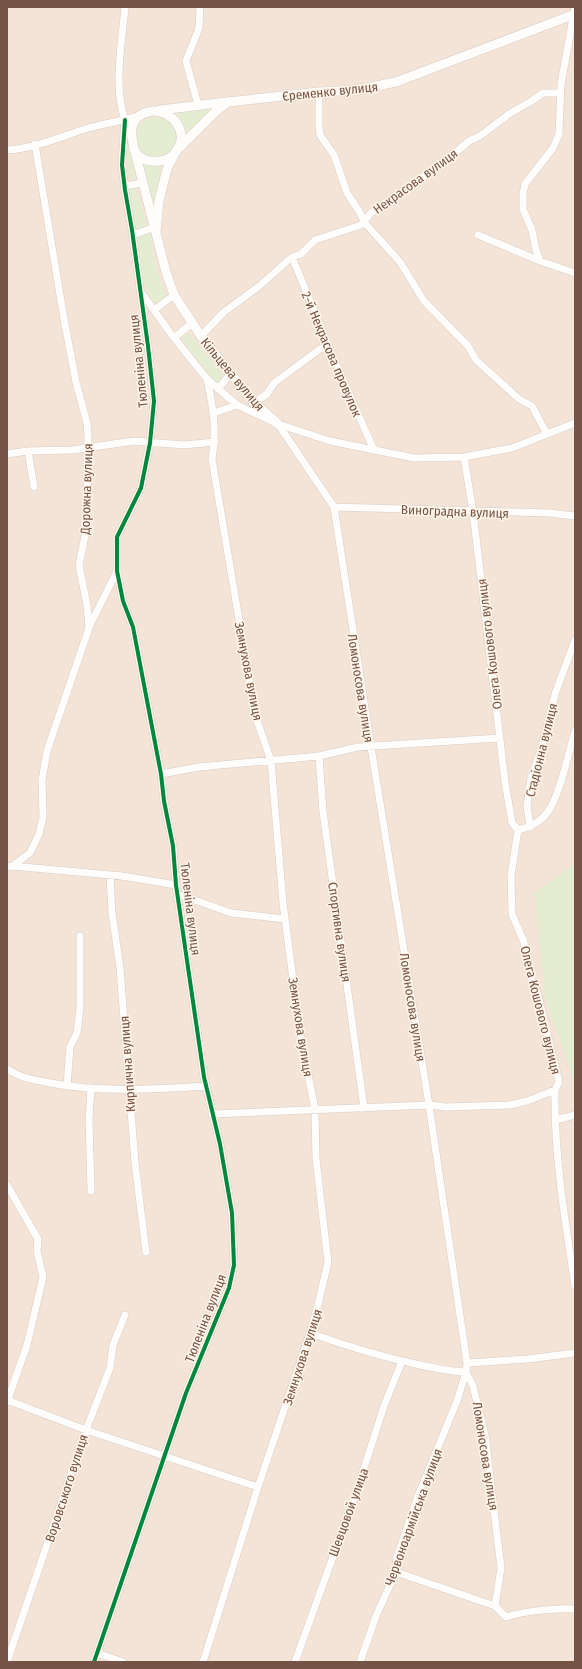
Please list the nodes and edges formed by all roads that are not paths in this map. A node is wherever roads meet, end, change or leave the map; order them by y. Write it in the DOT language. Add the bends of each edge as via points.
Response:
graph roads {
  1 [pos="125,7"];
  2 [pos="200,7"];
  3 [pos="575,12"];
  4 [pos="319,92"];
  5 [pos="560,93"];
  6 [pos="228,102"];
  7 [pos="198,105"];
  8 [pos="157,111"];
  9 [pos="143,113"];
  10 [pos="125,120"];
  11 [pos="130,132"];
  12 [pos="35,144"];
  13 [pos="133,144"];
  14 [pos="7,150"];
  15 [pos="176,152"];
  16 [pos="143,183"];
  17 [pos="124,186"];
  18 [pos="364,221"];
  19 [pos="156,230"];
  20 [pos="478,234"];
  21 [pos="132,236"];
  22 [pos="292,257"];
  23 [pos="540,261"];
  24 [pos="575,273"];
  25 [pos="140,290"];
  26 [pos="174,295"];
  27 [pos="154,310"];
  28 [pos="192,323"];
  29 [pos="201,336"];
  30 [pos="174,338"];
  31 [pos="329,346"];
  32 [pos="231,373"];
  33 [pos="207,379"];
  34 [pos="218,389"];
  35 [pos="254,403"];
  36 [pos="237,405"];
  37 [pos="214,413"];
  38 [pos="575,423"];
  39 [pos="278,424"];
  40 [pos="547,434"];
  41 [pos="215,442"];
  42 [pos="150,443"];
  43 [pos="87,448"];
  44 [pos="374,450"];
  45 [pos="28,451"];
  46 [pos="7,454"];
  47 [pos="464,457"];
  48 [pos="34,487"];
  49 [pos="334,506"];
  50 [pos="473,512"];
  51 [pos="575,516"];
  52 [pos="117,571"];
  53 [pos="88,628"];
  54 [pos="575,640"];
  55 [pos="575,731"];
  56 [pos="500,738"];
  57 [pos="370,748"];
  58 [pos="319,756"];
  59 [pos="271,762"];
  60 [pos="161,774"];
  61 [pos="530,827"];
  62 [pos="518,830"];
  63 [pos="10,866"];
  64 [pos="110,876"];
  65 [pos="176,885"];
  66 [pos="178,894"];
  67 [pos="285,919"];
  68 [pos="80,936"];
  69 [pos="7,1069"];
  70 [pos="67,1086"];
  71 [pos="206,1086"];
  72 [pos="91,1088"];
  73 [pos="129,1090"];
  74 [pos="555,1090"];
  75 [pos="429,1105"];
  76 [pos="364,1108"];
  77 [pos="315,1110"];
  78 [pos="212,1114"];
  79 [pos="575,1115"];
  80 [pos="555,1120"];
  81 [pos="7,1185"];
  82 [pos="91,1191"];
  83 [pos="146,1252"];
  84 [pos="575,1286"];
  85 [pos="125,1315"];
  86 [pos="310,1333"];
  87 [pos="575,1353"];
  88 [pos="402,1361"];
  89 [pos="468,1363"];
  90 [pos="466,1372"];
  91 [pos="7,1401"];
  92 [pos="86,1430"];
  93 [pos="165,1456"];
  94 [pos="258,1486"];
  95 [pos="396,1572"];
  96 [pos="495,1606"];
  97 [pos="575,1609"];
  98 [pos="97,1654"];
  99 [pos="7,1662"];
  100 [pos="94,1662"];
  101 [pos="123,1662"];
  102 [pos="203,1662"];
  103 [pos="296,1662"];
  104 [pos="360,1662"];
  1 -- 10 [label="street" via="118,92"];
  2 -- 7 [label="street" via="199,28 186,61"];
  3 -- 4 [label="street, Єременко вулиця" via="396,82 356,90"];
  3 -- 5 [label="street"];
  4 -- 6 [label="street, Єременко вулиця"];
  4 -- 18 [label="street" via="320,135 334,155 346,193"];
  5 -- 18 [label="street, Некрасова вулиця" via="543,93 509,114 371,213"];
  5 -- 23 [label="street" via="559,134 553,148 525,184 523,194 523,209 532,230"];
  6 -- 7 [label="street, Єременко вулиця"];
  6 -- 15 [label="street"];
  7 -- 8 [label="street, Єременко вулиця"];
  8 -- 9 [label="street"];
  8 -- 15 [label="street" via="171,116 179,128 180,137"];
  9 -- 10 [label="street"];
  9 -- 11 [label="street" via="133,123"];
  10 -- 11 [label="street"];
  10 -- 12 [label="street"];
  10 -- 17 [label="street, Тюленіна вулиця" via="122,165"];
  11 -- 13 [label="street, Кільцева вулиця"];
  12 -- 14 [label="street"];
  12 -- 43 [label="street, Дорожна вулиця" via="67,335 87,423"];
  13 -- 15 [label="street, Кільцева вулиця" via="136,153 149,160 164,160"];
  13 -- 16 [label="street, Кільцева вулиця"];
  15 -- 19 [label="street" via="167,168 159,201"];
  16 -- 17 [label="street"];
  16 -- 19 [label="street, Кільцева вулиця"];
  17 -- 21 [label="street, Тюленіна вулиця"];
  18 -- 22 [label="street, Некрасова вулиця" via="361,225 315,240 301,254"];
  18 -- 40 [label="street" via="400,262 424,301 468,346 476,360 519,399 530,404"];
  19 -- 21 [label="street"];
  19 -- 26 [label="street, Кільцева вулиця"];
  20 -- 23 [label="street"];
  21 -- 25 [label="street, Тюленіна вулиця"];
  22 -- 29 [label="street, Некрасова вулиця" via="224,312"];
  22 -- 31 [label="street, 2-й Некрасова провулок"];
  23 -- 24 [label="street"];
  25 -- 27 [label="street"];
  25 -- 42 [label="street, Тюленіна вулиця" via="154,401"];
  26 -- 27 [label="street"];
  26 -- 28 [label="street, Кільцева вулиця"];
  27 -- 30 [label="street"];
  28 -- 29 [label="street, Кільцева вулиця"];
  28 -- 30 [label="street"];
  29 -- 32 [label="street, Кільцева вулиця"];
  30 -- 33 [label="street"];
  31 -- 35 [label="street" via="320,349 274,383 266,394"];
  31 -- 44 [label="street, 2-й Некрасова провулок"];
  32 -- 34 [label="street"];
  32 -- 35 [label="street, Кільцева вулиця"];
  33 -- 34 [label="street"];
  33 -- 37 [label="street, Земнухова вулиця"];
  34 -- 36 [label="street"];
  35 -- 39 [label="street, Кільцева вулиця"];
  36 -- 37 [label="street"];
  36 -- 39 [label="street"];
  37 -- 41 [label="street, Земнухова вулиця"];
  38 -- 40 [label="street, Кільцева вулиця"];
  39 -- 44 [label="street, Кільцева вулиця" via="330,441"];
  39 -- 49 [label="street, Ломоносова вулиця"];
  40 -- 47 [label="street, Кільцева вулиця" via="512,448"];
  41 -- 42 [label="street" via="184,445"];
  41 -- 59 [label="street, Земнухова вулиця" via="212,459 255,715"];
  42 -- 43 [label="street" via="134,441"];
  42 -- 52 [label="street, Тюленіна вулиця" via="141,488 117,537"];
  43 -- 45 [label="street"];
  43 -- 53 [label="street, Дорожна вулиця" via="87,526 79,565 87,605"];
  44 -- 47 [label="street, Кільцева вулиця" via="414,458"];
  45 -- 46 [label="street"];
  45 -- 48 [label="street"];
  47 -- 50 [label="street, Олега Кошового вулиця"];
  49 -- 50 [label="street, Виноградна вулиця"];
  49 -- 57 [label="street, Ломоносова вулиця"];
  50 -- 51 [label="street, Виноградна вулиця"];
  50 -- 56 [label="street, Олега Кошового вулиця"];
  52 -- 53 [label="street"];
  52 -- 60 [label="street, Тюленіна вулиця" via="123,601 133,627"];
  53 -- 63 [label="street, Дорожна вулиця" via="47,750 42,780 44,817 39,834 30,853"];
  54 -- 61 [label="street, Стадіонна вулиця" via="555,694 542,747 531,778 527,806"];
  55 -- 61 [label="street, Стадіонна вулиця" via="554,802 547,814"];
  56 -- 57 [label="street"];
  56 -- 62 [label="street, Олега Кошового вулиця" via="512,822"];
  57 -- 58 [label="street" via="358,747"];
  57 -- 75 [label="street, Ломоносова вулиця"];
  58 -- 59 [label="street"];
  58 -- 76 [label="street, Спортивна вулиця" via="323,812"];
  59 -- 60 [label="street" via="199,767"];
  59 -- 67 [label="street, Земнухова вулиця"];
  60 -- 65 [label="street, Тюленіна вулиця" via="173,846"];
  61 -- 62 [label="street"];
  62 -- 74 [label="street, Олега Кошового вулиця" via="511,876 512,914 524,942 531,979 538,995 559,1082"];
  63 -- 64 [label="street"];
  64 -- 65 [label="street"];
  64 -- 73 [label="street, Кирпична вулиця"];
  65 -- 66 [label="street, Тюленіна вулиця"];
  66 -- 67 [label="street" via="231,913"];
  66 -- 71 [label="street, Тюленіна вулиця"];
  67 -- 77 [label="street, Земнухова вулиця" via="300,1033"];
  68 -- 70 [label="street" via="80,1007 77,1033 70,1047"];
  69 -- 70 [label="street" via="20,1077"];
  70 -- 72 [label="street"];
  71 -- 73 [label="street"];
  71 -- 78 [label="street, Тюленіна вулиця"];
  72 -- 73 [label="street"];
  72 -- 82 [label="street"];
  73 -- 83 [label="street, Кирпична вулиця"];
  74 -- 75 [label="street" via="510,1105"];
  74 -- 80 [label="street, Олега Кошового вулиця"];
  75 -- 76 [label="street"];
  75 -- 89 [label="street, Ломоносова вулиця"];
  76 -- 77 [label="street"];
  77 -- 78 [label="street"];
  77 -- 86 [label="street, Земнухова вулиця" via="316,1159 328,1262"];
  78 -- 93 [label="street, Тюленіна вулиця" via="232,1213 234,1265 229,1288 186,1393"];
  79 -- 80 [label="street"];
  80 -- 84 [label="street, Олега Кошового вулиця" via="562,1200"];
  81 -- 91 [label="street" via="38,1239 37,1251 43,1278 27,1345"];
  85 -- 92 [label="street, Воровського вулиця" via="113,1345 110,1368"];
  86 -- 88 [label="street" via="364,1352"];
  86 -- 94 [label="street, Земнухова вулиця"];
  87 -- 89 [label="street" via="528,1360"];
  88 -- 90 [label="street" via="452,1372"];
  88 -- 103 [label="street, Шевцовой улица" via="384,1406"];
  89 -- 90 [label="street, Ломоносова вулиця"];
  90 -- 95 [label="street, Червоноармійська вулиця" via="396,1557"];
  90 -- 96 [label="street, Ломоносова вулиця" via="473,1386 485,1435 500,1568"];
  91 -- 92 [label="street"];
  92 -- 93 [label="street"];
  92 -- 99 [label="street, Воровського вулиця"];
  93 -- 94 [label="street"];
  93 -- 98 [label="street, Тюленіна вулиця"];
  94 -- 102 [label="street, Земнухова вулиця"];
  95 -- 96 [label="street"];
  95 -- 104 [label="street, Червоноармійська вулиця" via="376,1616"];
  96 -- 97 [label="street" via="506,1617 559,1608"];
  98 -- 100 [label="street, Тюленіна вулиця"];
  98 -- 101 [label="street"];
}
